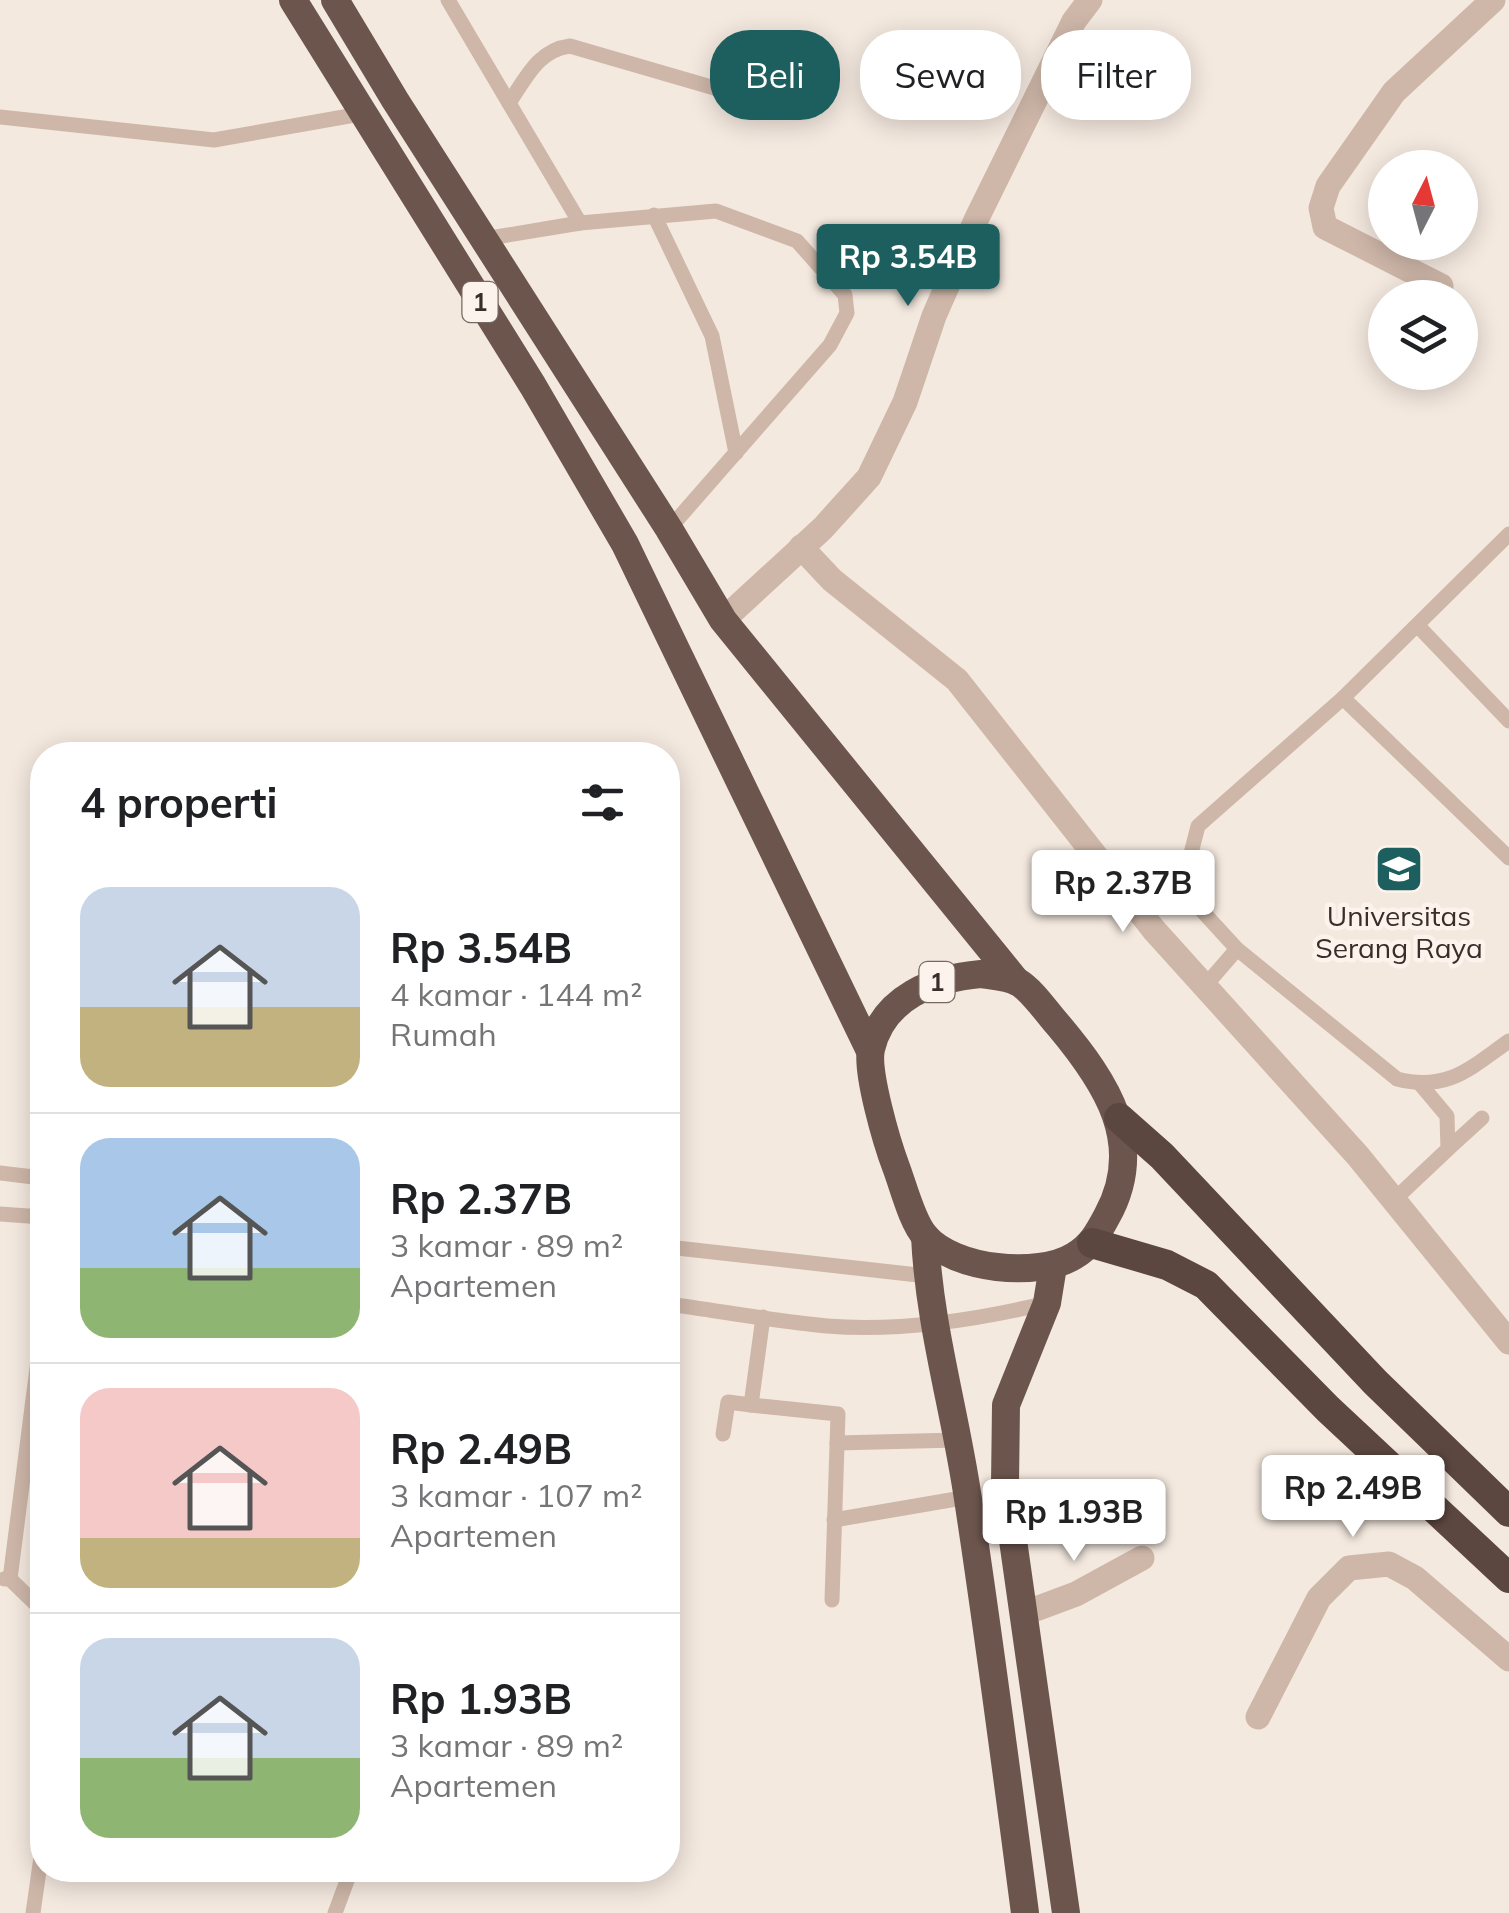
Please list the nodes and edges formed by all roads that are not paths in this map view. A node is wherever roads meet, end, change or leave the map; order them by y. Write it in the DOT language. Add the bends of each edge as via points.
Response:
graph roads {
  1 [pos="294,0"];
  2 [pos="335,0"];
  3 [pos="448,0"];
  4 [pos="1090,0"];
  5 [pos="1493,0"];
  6 [pos="710,87"];
  7 [pos="509,103"];
  8 [pos="366,112"];
  9 [pos="0,117"];
  10 [pos="654,215"];
  11 [pos="580,223"];
  12 [pos="484,239"];
  13 [pos="1429,280"];
  14 [pos="736,453"];
  15 [pos="669,529"];
  16 [pos="1509,534"];
  17 [pos="801,547"];
  18 [pos="723,620"];
  19 [pos="1418,626"];
  20 [pos="1343,698"];
  21 [pos="1509,722"];
  22 [pos="1509,858"];
  23 [pos="1236,949"];
  24 [pos="1017,982"];
  25 [pos="1205,986"];
  26 [pos="1509,1041"];
  27 [pos="870,1051"];
  28 [pos="1421,1085"];
  29 [pos="1119,1118"];
  30 [pos="1482,1118"];
  31 [pos="1448,1148"];
  32 [pos="0,1173"];
  33 [pos="30,1177"];
  34 [pos="1395,1199"];
  35 [pos="0,1214"];
  36 [pos="30,1216"];
  37 [pos="925,1236"];
  38 [pos="1092,1243"];
  39 [pos="680,1248"];
  40 [pos="1052,1266"];
  41 [pos="927,1276"];
  42 [pos="1046,1302"];
  43 [pos="680,1306"];
  44 [pos="763,1317"];
  45 [pos="933,1324"];
  46 [pos="1509,1342"];
  47 [pos="751,1405"];
  48 [pos="30,1410"];
  49 [pos="723,1434"];
  50 [pos="957,1440"];
  51 [pos="837,1443"];
  52 [pos="968,1497"];
  53 [pos="1509,1512"];
  54 [pos="834,1520"];
  55 [pos="1142,1558"];
  56 [pos="1509,1578"];
  57 [pos="5,1579"];
  58 [pos="30,1600"];
  59 [pos="832,1600"];
  60 [pos="1025,1613"];
  61 [pos="1509,1658"];
  62 [pos="1258,1716"];
  63 [pos="38,1882"];
  64 [pos="347,1882"];
  65 [pos="34,1913"];
  66 [pos="335,1913"];
  67 [pos="1025,1913"];
  68 [pos="1066,1913"];
  1 -- 8 [label="highway, 1"];
  2 -- 12 [label="highway, 1"];
  3 -- 7 [label="lane"];
  4 -- 17 [label="street" via="976,220 869,477"];
  5 -- 13 [label="street" via="1394,92 1328,186 1320,208 1325,227"];
  6 -- 7 [label="lane" via="570,46 540,57"];
  7 -- 11 [label="lane"];
  8 -- 9 [label="lane" via="214,140"];
  8 -- 27 [label="highway, 1" via="625,544"];
  10 -- 11 [label="lane"];
  10 -- 14 [label="lane" via="712,336"];
  10 -- 14 [label="lane" via="706,210 762,226 797,242 845,295 846,313 830,345"];
  11 -- 12 [label="lane"];
  12 -- 15 [label="highway, 1"];
  14 -- 15 [label="lane"];
  15 -- 18 [label="highway, 1"];
  16 -- 19 [label="lane"];
  17 -- 18 [label="street"];
  17 -- 25 [label="street" via="957,680"];
  18 -- 24 [label="highway, 1"];
  19 -- 20 [label="lane"];
  19 -- 21 [label="lane"];
  20 -- 22 [label="lane"];
  20 -- 23 [label="lane" via="1198,826 1188,865 1192,901"];
  23 -- 25 [label="lane"];
  23 -- 28 [label="lane" via="1398,1079"];
  24 -- 27 [label="highway, 1" via="981,974 928,985 903,998"];
  24 -- 29 [label="highway, 1" via="1077,1048"];
  25 -- 34 [label="street"];
  26 -- 28 [label="lane" via="1456,1078"];
  27 -- 37 [label="highway, 1" via="887,1142"];
  28 -- 31 [label="lane" via="1446,1116"];
  29 -- 38 [label="highway, 1" via="1122,1170 1114,1203"];
  29 -- 53 [label="highway"];
  30 -- 31 [label="lane"];
  31 -- 34 [label="lane"];
  32 -- 33 [label="lane"];
  34 -- 46 [label="street"];
  35 -- 36 [label="lane"];
  37 -- 40 [label="highway" via="981,1264 1013,1270"];
  37 -- 41 [label="highway, 1"];
  38 -- 40 [label="highway"];
  38 -- 56 [label="highway" via="1206,1285"];
  39 -- 41 [label="lane"];
  40 -- 42 [label="highway"];
  41 -- 45 [label="highway, 1"];
  42 -- 45 [label="lane"];
  42 -- 60 [label="highway" via="1006,1405 1005,1484"];
  43 -- 44 [label="lane"];
  44 -- 45 [label="lane" via="830,1326"];
  44 -- 47 [label="lane"];
  45 -- 50 [label="highway, 1"];
  47 -- 49 [label="lane" via="728,1402"];
  47 -- 51 [label="lane" via="838,1414"];
  48 -- 57 [label="lane"];
  50 -- 51 [label="lane"];
  50 -- 52 [label="highway, 1"];
  51 -- 54 [label="lane"];
  52 -- 54 [label="lane"];
  52 -- 67 [label="highway, 1"];
  54 -- 59 [label="lane"];
  55 -- 60 [label="street"];
  57 -- 58 [label="lane"];
  60 -- 68 [label="highway"];
  61 -- 62 [label="street" via="1416,1578 1389,1564 1350,1568 1319,1598"];
  63 -- 65 [label="lane"];
  64 -- 66 [label="lane"];
}
